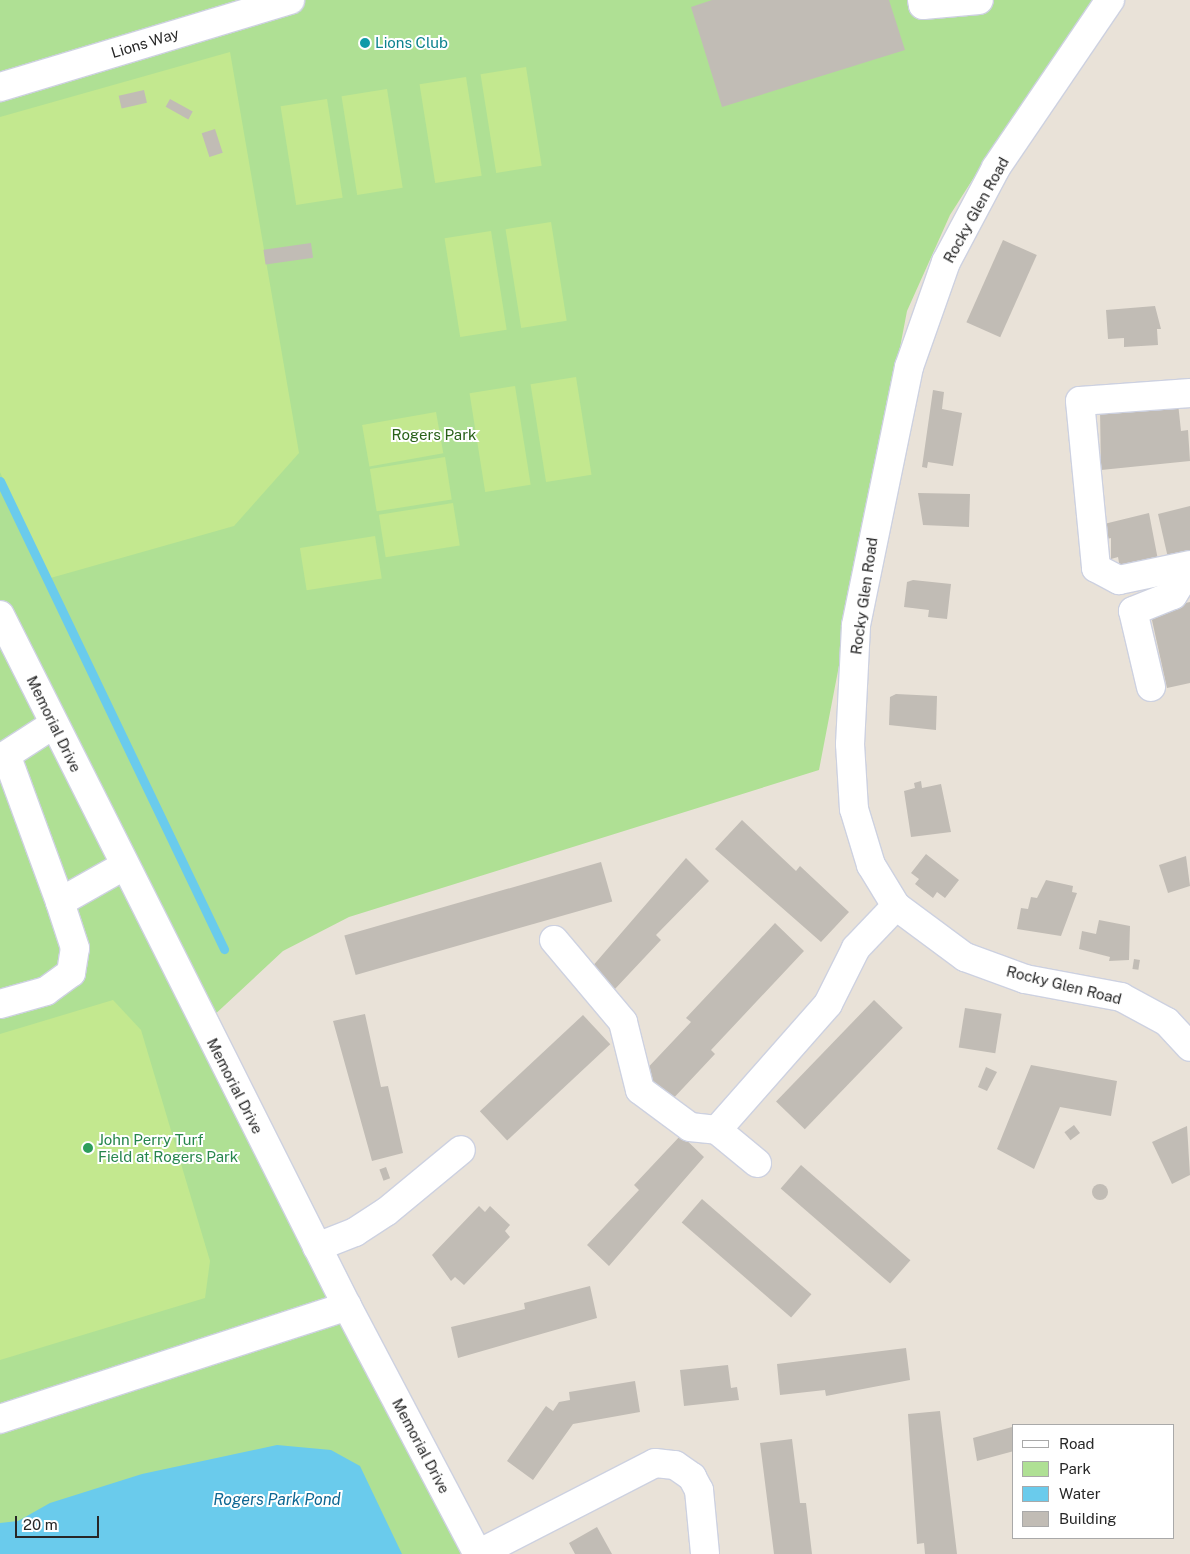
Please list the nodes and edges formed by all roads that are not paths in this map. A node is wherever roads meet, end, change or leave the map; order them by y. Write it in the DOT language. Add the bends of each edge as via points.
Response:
graph roads {
  1 [pos="290,0"];
  2 [pos="922,0"];
  3 [pos="979,0"];
  4 [pos="1110,0"];
  5 [pos="0,87"];
  6 [pos="1190,393"];
  7 [pos="1190,566"];
  8 [pos="0,614"];
  9 [pos="1151,687"];
  10 [pos="54,724"];
  11 [pos="3,758"];
  12 [pos="124,866"];
  13 [pos="60,902"];
  14 [pos="896,906"];
  15 [pos="554,940"];
  16 [pos="0,1004"];
  17 [pos="1190,1047"];
  18 [pos="717,1130"];
  19 [pos="461,1150"];
  20 [pos="758,1163"];
  21 [pos="317,1247"];
  22 [pos="346,1306"];
  23 [pos="0,1419"];
  24 [pos="478,1554"];
  25 [pos="705,1554"];
  1 -- 5 [label="street, Lions Way"];
  2 -- 3 [label="street" via="924,5"];
  4 -- 14 [label="street, Rocky Glen Road" via="996,168 946,262 909,367 856,626 850,744 854,809 871,865"];
  6 -- 7 [label="street" via="1080,401 1096,568 1120,580"];
  7 -- 9 [label="street" via="1173,596 1132,611"];
  8 -- 10 [label="street, Memorial Drive"];
  10 -- 11 [label="street"];
  10 -- 12 [label="street, Memorial Drive"];
  11 -- 13 [label="street"];
  12 -- 13 [label="street"];
  12 -- 21 [label="street, Memorial Drive"];
  13 -- 16 [label="street" via="75,948 71,973 46,991"];
  14 -- 17 [label="street, Rocky Glen Road" via="965,957 1025,979 1121,997 1167,1022"];
  14 -- 18 [label="street" via="856,948 828,1004"];
  15 -- 18 [label="street" via="624,1022 640,1090 690,1126"];
  18 -- 20 [label="street"];
  19 -- 21 [label="street" via="386,1212 355,1232"];
  21 -- 22 [label="street, Memorial Drive"];
  22 -- 23 [label="street"];
  22 -- 24 [label="street, Memorial Drive"];
  24 -- 25 [label="street" via="655,1463 675,1465 692,1477 698,1490"];
}
